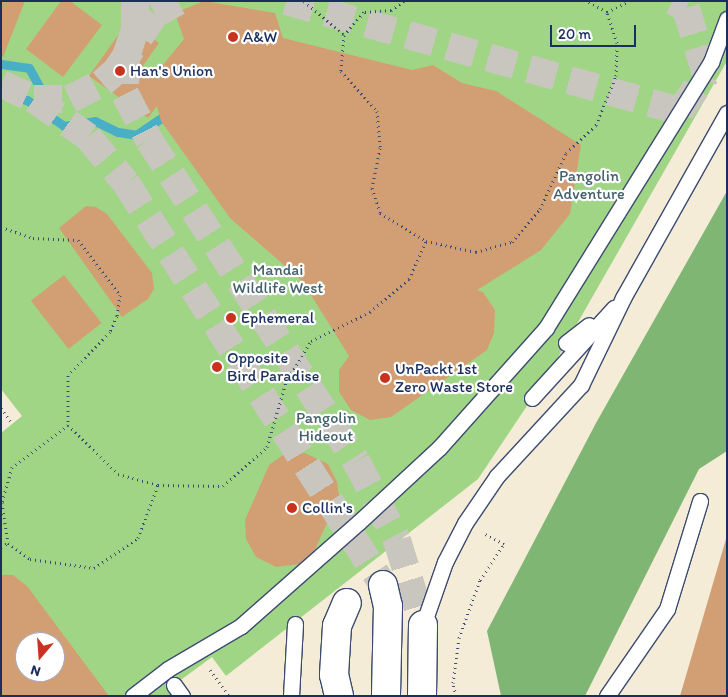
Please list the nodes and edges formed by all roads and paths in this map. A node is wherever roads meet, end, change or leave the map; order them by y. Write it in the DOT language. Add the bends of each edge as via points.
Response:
graph roads {
  1 [pos="304,1"];
  2 [pos="404,1"];
  3 [pos="587,1"];
  4 [pos="630,1"];
  5 [pos="607,12"];
  6 [pos="727,19"];
  7 [pos="344,35"];
  8 [pos="727,113"];
  9 [pos="1,227"];
  10 [pos="426,241"];
  11 [pos="623,298"];
  12 [pos="566,343"];
  13 [pos="532,398"];
  14 [pos="1,408"];
  15 [pos="12,424"];
  16 [pos="68,425"];
  17 [pos="158,485"];
  18 [pos="700,500"];
  19 [pos="2,503"];
  20 [pos="465,523"];
  21 [pos="8,543"];
  22 [pos="1,547"];
  23 [pos="383,585"];
  24 [pos="348,604"];
  25 [pos="295,624"];
  26 [pos="423,624"];
  27 [pos="204,662"];
  28 [pos="133,696"];
  29 [pos="229,696"];
  30 [pos="291,696"];
  31 [pos="338,696"];
  32 [pos="386,696"];
  33 [pos="422,696"];
  34 [pos="456,696"];
  35 [pos="607,696"];
  1 -- 7 [label="path"];
  2 -- 7 [label="path" via="391,10 364,12"];
  3 -- 5 [label="path"];
  4 -- 5 [label="path"];
  5 -- 10 [label="path" via="617,43 616,76 596,125 566,153 540,209 512,242 485,250 476,252"];
  6 -- 28 [label="lane" via="711,62 539,335 440,447 249,620 168,669"];
  7 -- 10 [label="path" via="342,71 376,111 380,148 372,188 380,213"];
  8 -- 11 [label="lane"];
  9 -- 16 [label="path" via="33,238 78,240 120,295 118,316 110,332 68,375"];
  10 -- 17 [label="path" via="409,279 370,312 311,340 286,382 266,447 223,486"];
  11 -- 12 [label="lane"];
  11 -- 13 [label="lane"];
  11 -- 20 [label="lane" via="581,385 497,476"];
  14 -- 15 [label="path"];
  16 -- 17 [label="path" via="118,474"];
  16 -- 19 [label="path" via="12,467"];
  17 -- 21 [label="path" via="138,538 94,568 30,559"];
  18 -- 35 [label="lane" via="666,609"];
  19 -- 21 [label="path"];
  20 -- 26 [label="lane" via="445,562"];
  20 -- 34 [label="path" via="504,544 480,580 458,638 453,682"];
  21 -- 22 [label="path"];
  23 -- 32 [label="street" via="388,606"];
  24 -- 31 [label="street" via="337,626 334,675"];
  25 -- 30 [label="lane"];
  26 -- 33 [label="street"];
  27 -- 29 [label="path"];
}
